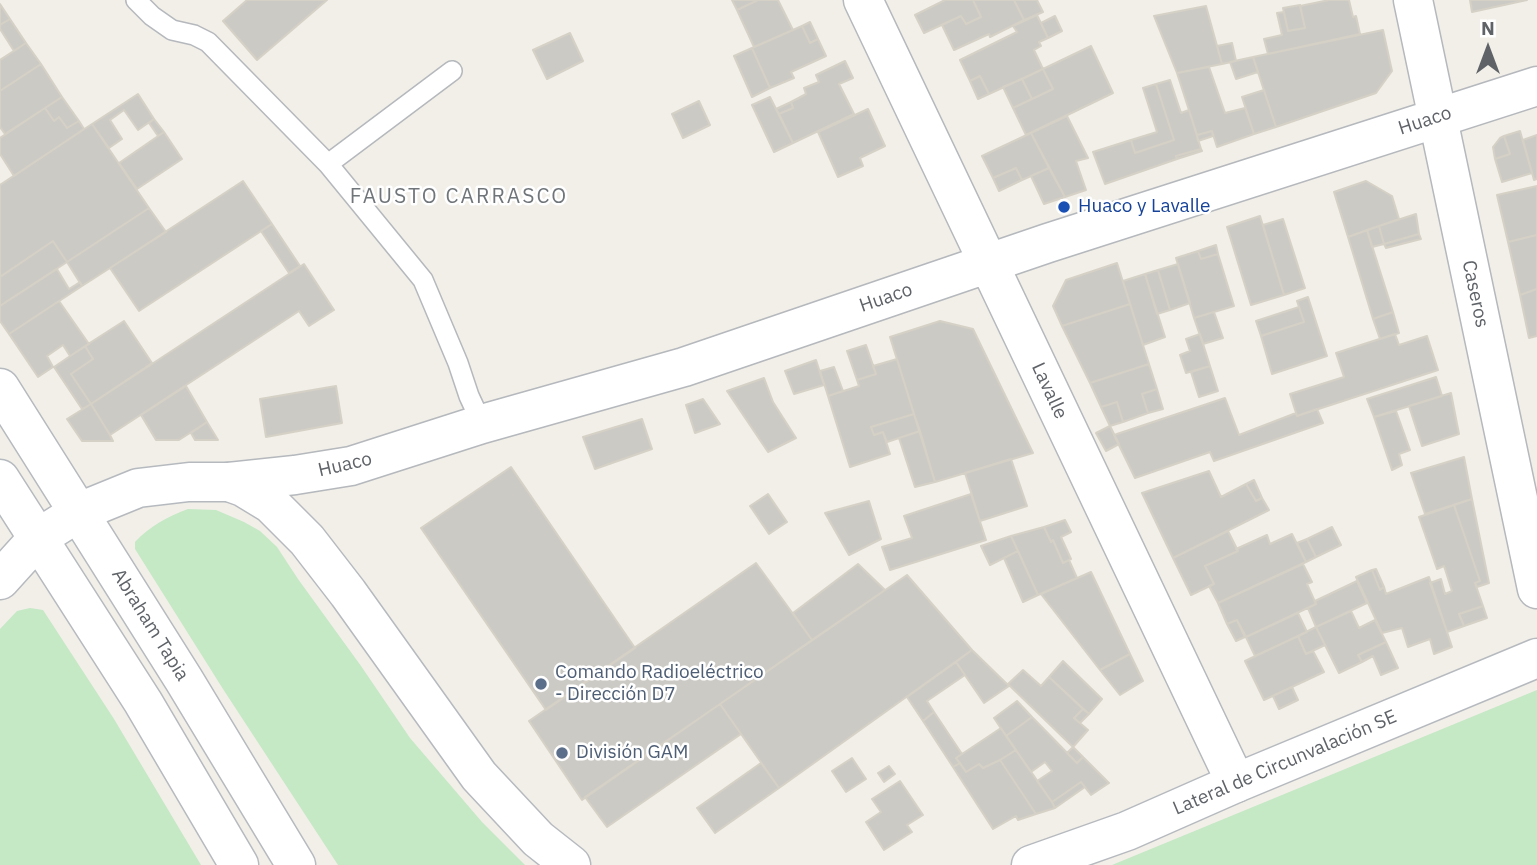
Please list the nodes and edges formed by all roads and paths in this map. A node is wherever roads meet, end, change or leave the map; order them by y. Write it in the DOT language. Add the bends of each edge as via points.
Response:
graph roads {
  1 [pos="136,0"];
  2 [pos="863,0"];
  3 [pos="1413,0"];
  4 [pos="452,71"];
  5 [pos="1537,86"];
  6 [pos="1438,117"];
  7 [pos="328,164"];
  8 [pos="988,263"];
  9 [pos="0,388"];
  10 [pos="482,424"];
  11 [pos="0,480"];
  12 [pos="229,482"];
  13 [pos="79,512"];
  14 [pos="38,538"];
  15 [pos="0,580"];
  16 [pos="1537,589"];
  17 [pos="1537,658"];
  18 [pos="1236,783"];
  19 [pos="239,865"];
  20 [pos="296,865"];
  21 [pos="571,865"];
  22 [pos="1031,865"];
  1 -- 7 [label="lane" via="172,30 208,42"];
  2 -- 8 [label="street, Lavalle"];
  3 -- 6 [label="street, Caseros"];
  4 -- 7 [label="lane"];
  5 -- 6 [label="street, Huaco"];
  6 -- 8 [label="street, Huaco"];
  6 -- 16 [label="street, Caseros"];
  7 -- 10 [label="lane" via="423,279"];
  8 -- 10 [label="street, Huaco" via="684,367"];
  8 -- 18 [label="street, Lavalle"];
  9 -- 13 [label="street, Abraham Tapia"];
  10 -- 12 [label="street, Huaco" via="351,466"];
  11 -- 14 [label="street"];
  12 -- 13 [label="street" via="138,488"];
  12 -- 21 [label="street" via="271,503 307,540 479,776 538,839"];
  13 -- 14 [label="street"];
  13 -- 20 [label="street, Abraham Tapia"];
  14 -- 15 [label="street"];
  14 -- 19 [label="street" via="144,702"];
  17 -- 18 [label="street, Lateral de Circunvalación SE"];
  18 -- 22 [label="street, Lateral de Circunvalación SE" via="1127,831"];
}
